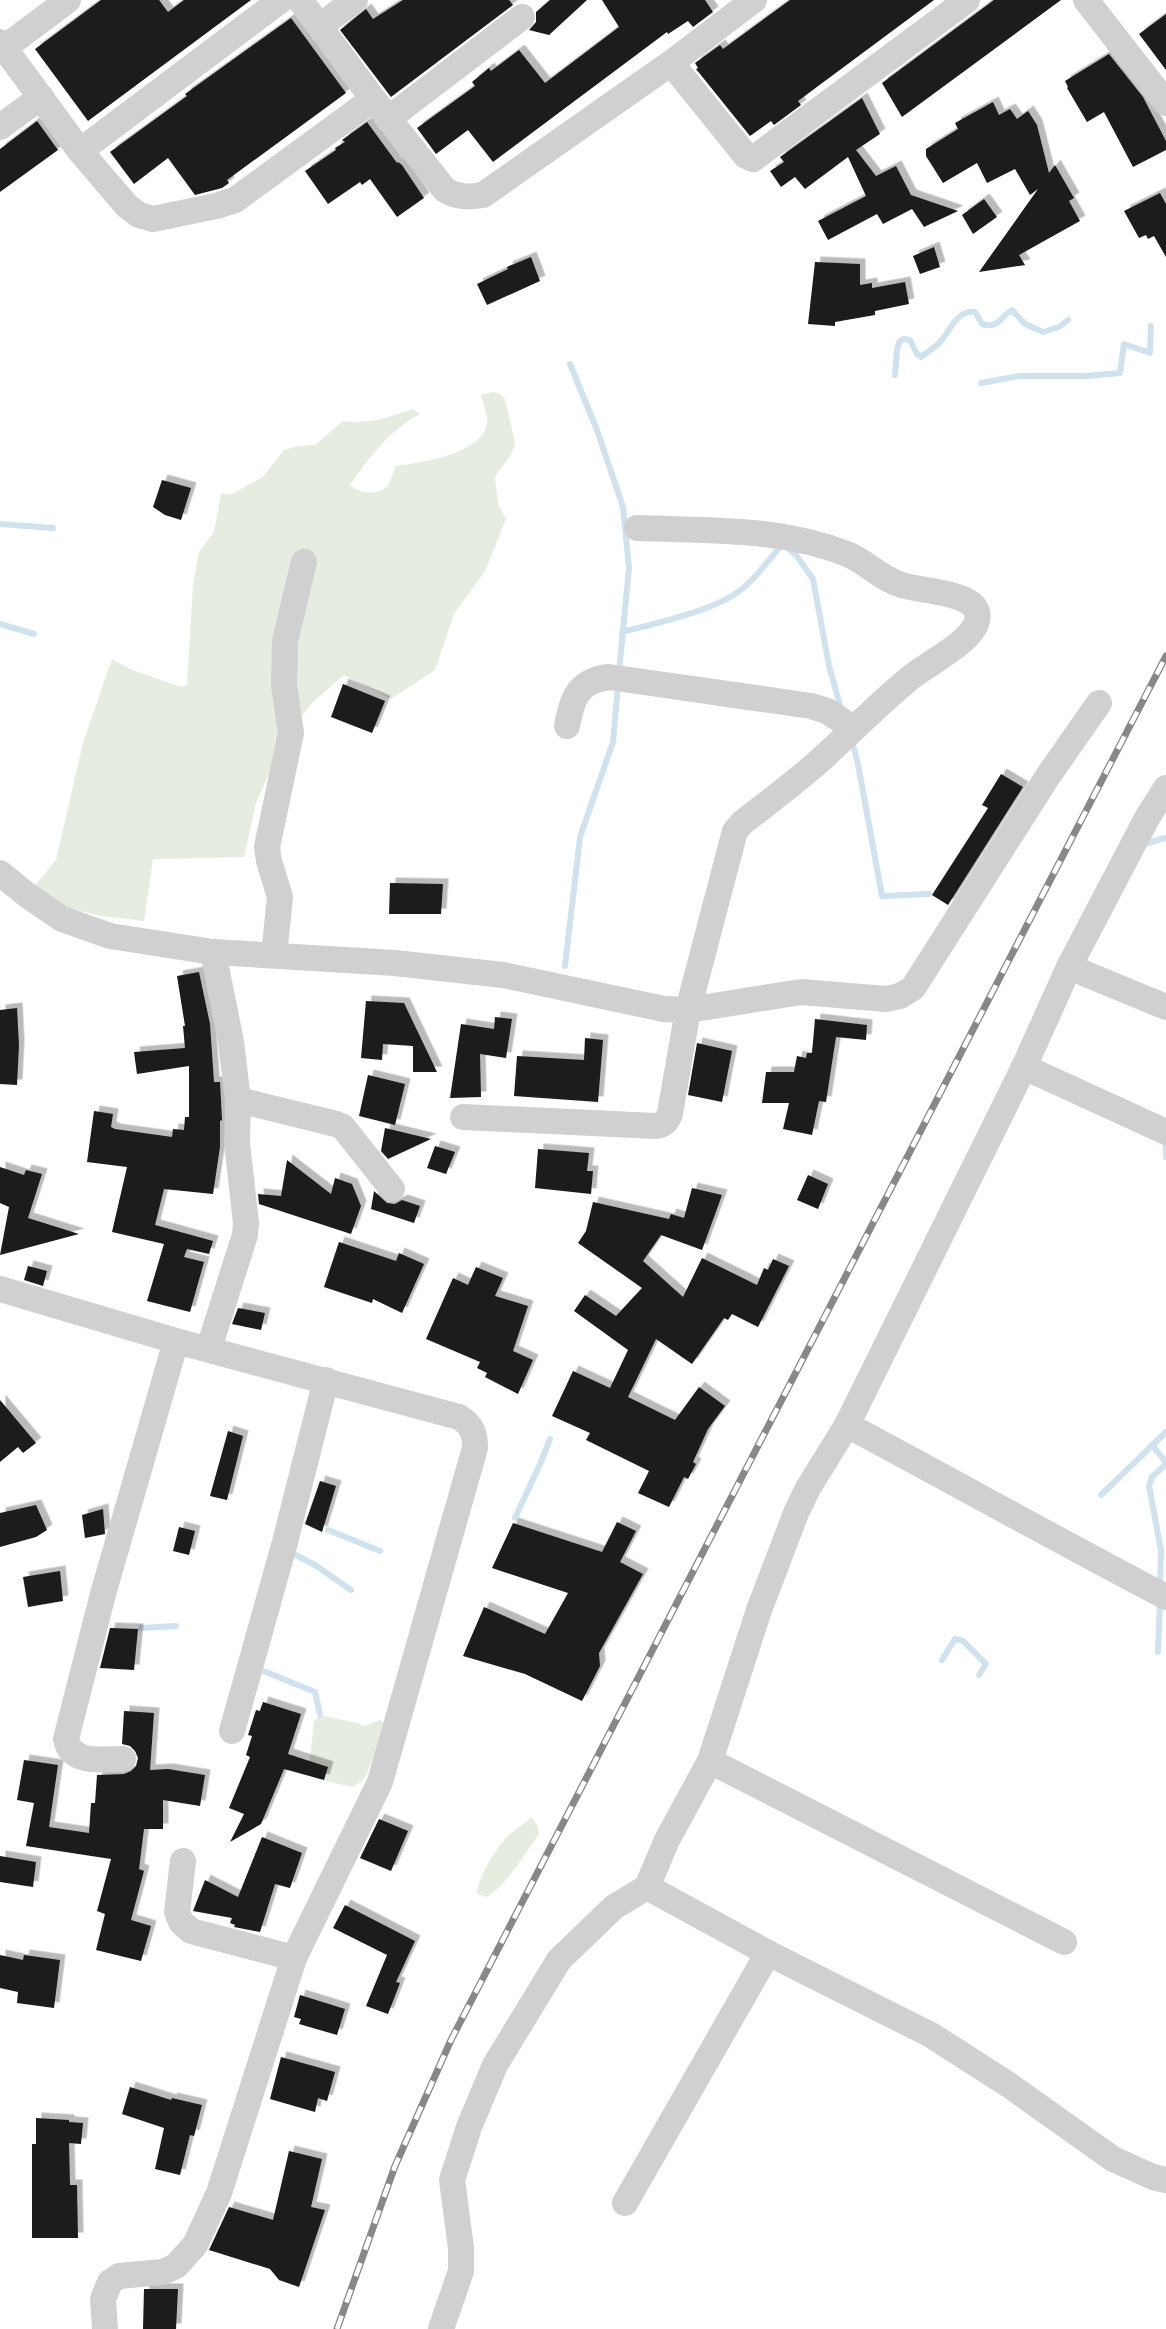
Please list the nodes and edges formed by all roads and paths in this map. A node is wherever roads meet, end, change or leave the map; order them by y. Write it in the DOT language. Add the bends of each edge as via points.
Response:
graph roads {
  1 [pos="68,0"];
  2 [pos="281,0"];
  3 [pos="300,0"];
  4 [pos="356,0"];
  5 [pos="754,0"];
  6 [pos="967,0"];
  7 [pos="1086,0"];
  8 [pos="522,17"];
  9 [pos="320,26"];
  10 [pos="2,45"];
  11 [pos="672,63"];
  12 [pos="41,97"];
  13 [pos="1166,103"];
  14 [pos="381,109"];
  15 [pos="0,127"];
  16 [pos="80,151"];
  17 [pos="637,528"];
  18 [pos="304,562"];
  19 [pos="1099,703"];
  20 [pos="567,726"];
  21 [pos="854,728"];
  22 [pos="1166,788"];
  23 [pos="0,873"];
  24 [pos="213,952"];
  25 [pos="274,954"];
  26 [pos="1069,967"];
  27 [pos="1166,1007"];
  28 [pos="688,1010"];
  29 [pos="1024,1067"];
  30 [pos="238,1100"];
  31 [pos="463,1117"];
  32 [pos="1166,1132"];
  33 [pos="393,1189"];
  34 [pos="0,1289"];
  35 [pos="176,1341"];
  36 [pos="209,1348"];
  37 [pos="326,1380"];
  38 [pos="848,1425"];
  39 [pos="1166,1597"];
  40 [pos="232,1731"];
  41 [pos="123,1759"];
  42 [pos="710,1761"];
  43 [pos="183,1861"];
  44 [pos="647,1887"];
  45 [pos="1064,1942"];
  46 [pos="768,1953"];
  47 [pos="294,1958"];
  48 [pos="1166,2180"];
  49 [pos="625,2203"];
  50 [pos="105,2329"];
  51 [pos="441,2329"];
  1 -- 10 [label="street"];
  2 -- 16 [label="street"];
  3 -- 9 [label="street"];
  4 -- 9 [label="street"];
  5 -- 11 [label="street"];
  6 -- 11 [label="street" via="753,159 746,156"];
  7 -- 13 [label="street"];
  8 -- 14 [label="street"];
  9 -- 14 [label="street"];
  10 -- 12 [label="street"];
  11 -- 14 [label="street" via="483,195 456,196 445,190"];
  12 -- 15 [label="street"];
  12 -- 16 [label="street"];
  14 -- 16 [label="street" via="235,200 153,219 127,206"];
  17 -- 21 [label="street" via="798,538 849,555 887,580 970,601 975,606 976,624 953,648 911,677"];
  18 -- 25 [label="street" via="284,652 291,733 267,847 280,897"];
  19 -- 28 [label="street" via="913,988 886,999 801,992"];
  20 -- 21 [label="street" via="578,692 597,678 609,677 803,704 827,711"];
  21 -- 28 [label="street" via="735,831"];
  22 -- 26 [label="street"];
  23 -- 24 [label="street" via="62,919 110,936"];
  24 -- 25 [label="street"];
  24 -- 30 [label="street"];
  25 -- 28 [label="street" via="503,975 664,1009"];
  26 -- 27 [label="street"];
  26 -- 29 [label="street"];
  28 -- 31 [label="street" via="670,1113 662,1125"];
  29 -- 32 [label="street"];
  29 -- 38 [label="street"];
  30 -- 33 [label="street" via="343,1127"];
  30 -- 36 [label="street" via="237,1143 245,1235"];
  34 -- 35 [label="street"];
  35 -- 36 [label="street"];
  35 -- 41 [label="street" via="66,1739 74,1755 82,1758"];
  36 -- 37 [label="street"];
  37 -- 40 [label="street"];
  37 -- 47 [label="street" via="459,1417 472,1430 475,1448 380,1782"];
  38 -- 39 [label="street"];
  38 -- 42 [label="street" via="796,1513 759,1610"];
  42 -- 44 [label="street"];
  42 -- 45 [label="street"];
  43 -- 47 [label="street" via="177,1912 191,1931"];
  44 -- 46 [label="street"];
  44 -- 51 [label="street" via="614,1907 560,1960 495,2065 452,2180 461,2271"];
  46 -- 48 [label="street" via="931,2035 1113,2159"];
  46 -- 49 [label="street"];
  47 -- 50 [label="street" via="219,2193 195,2245 176,2266 163,2272 119,2276 110,2282 102,2299"];
}
